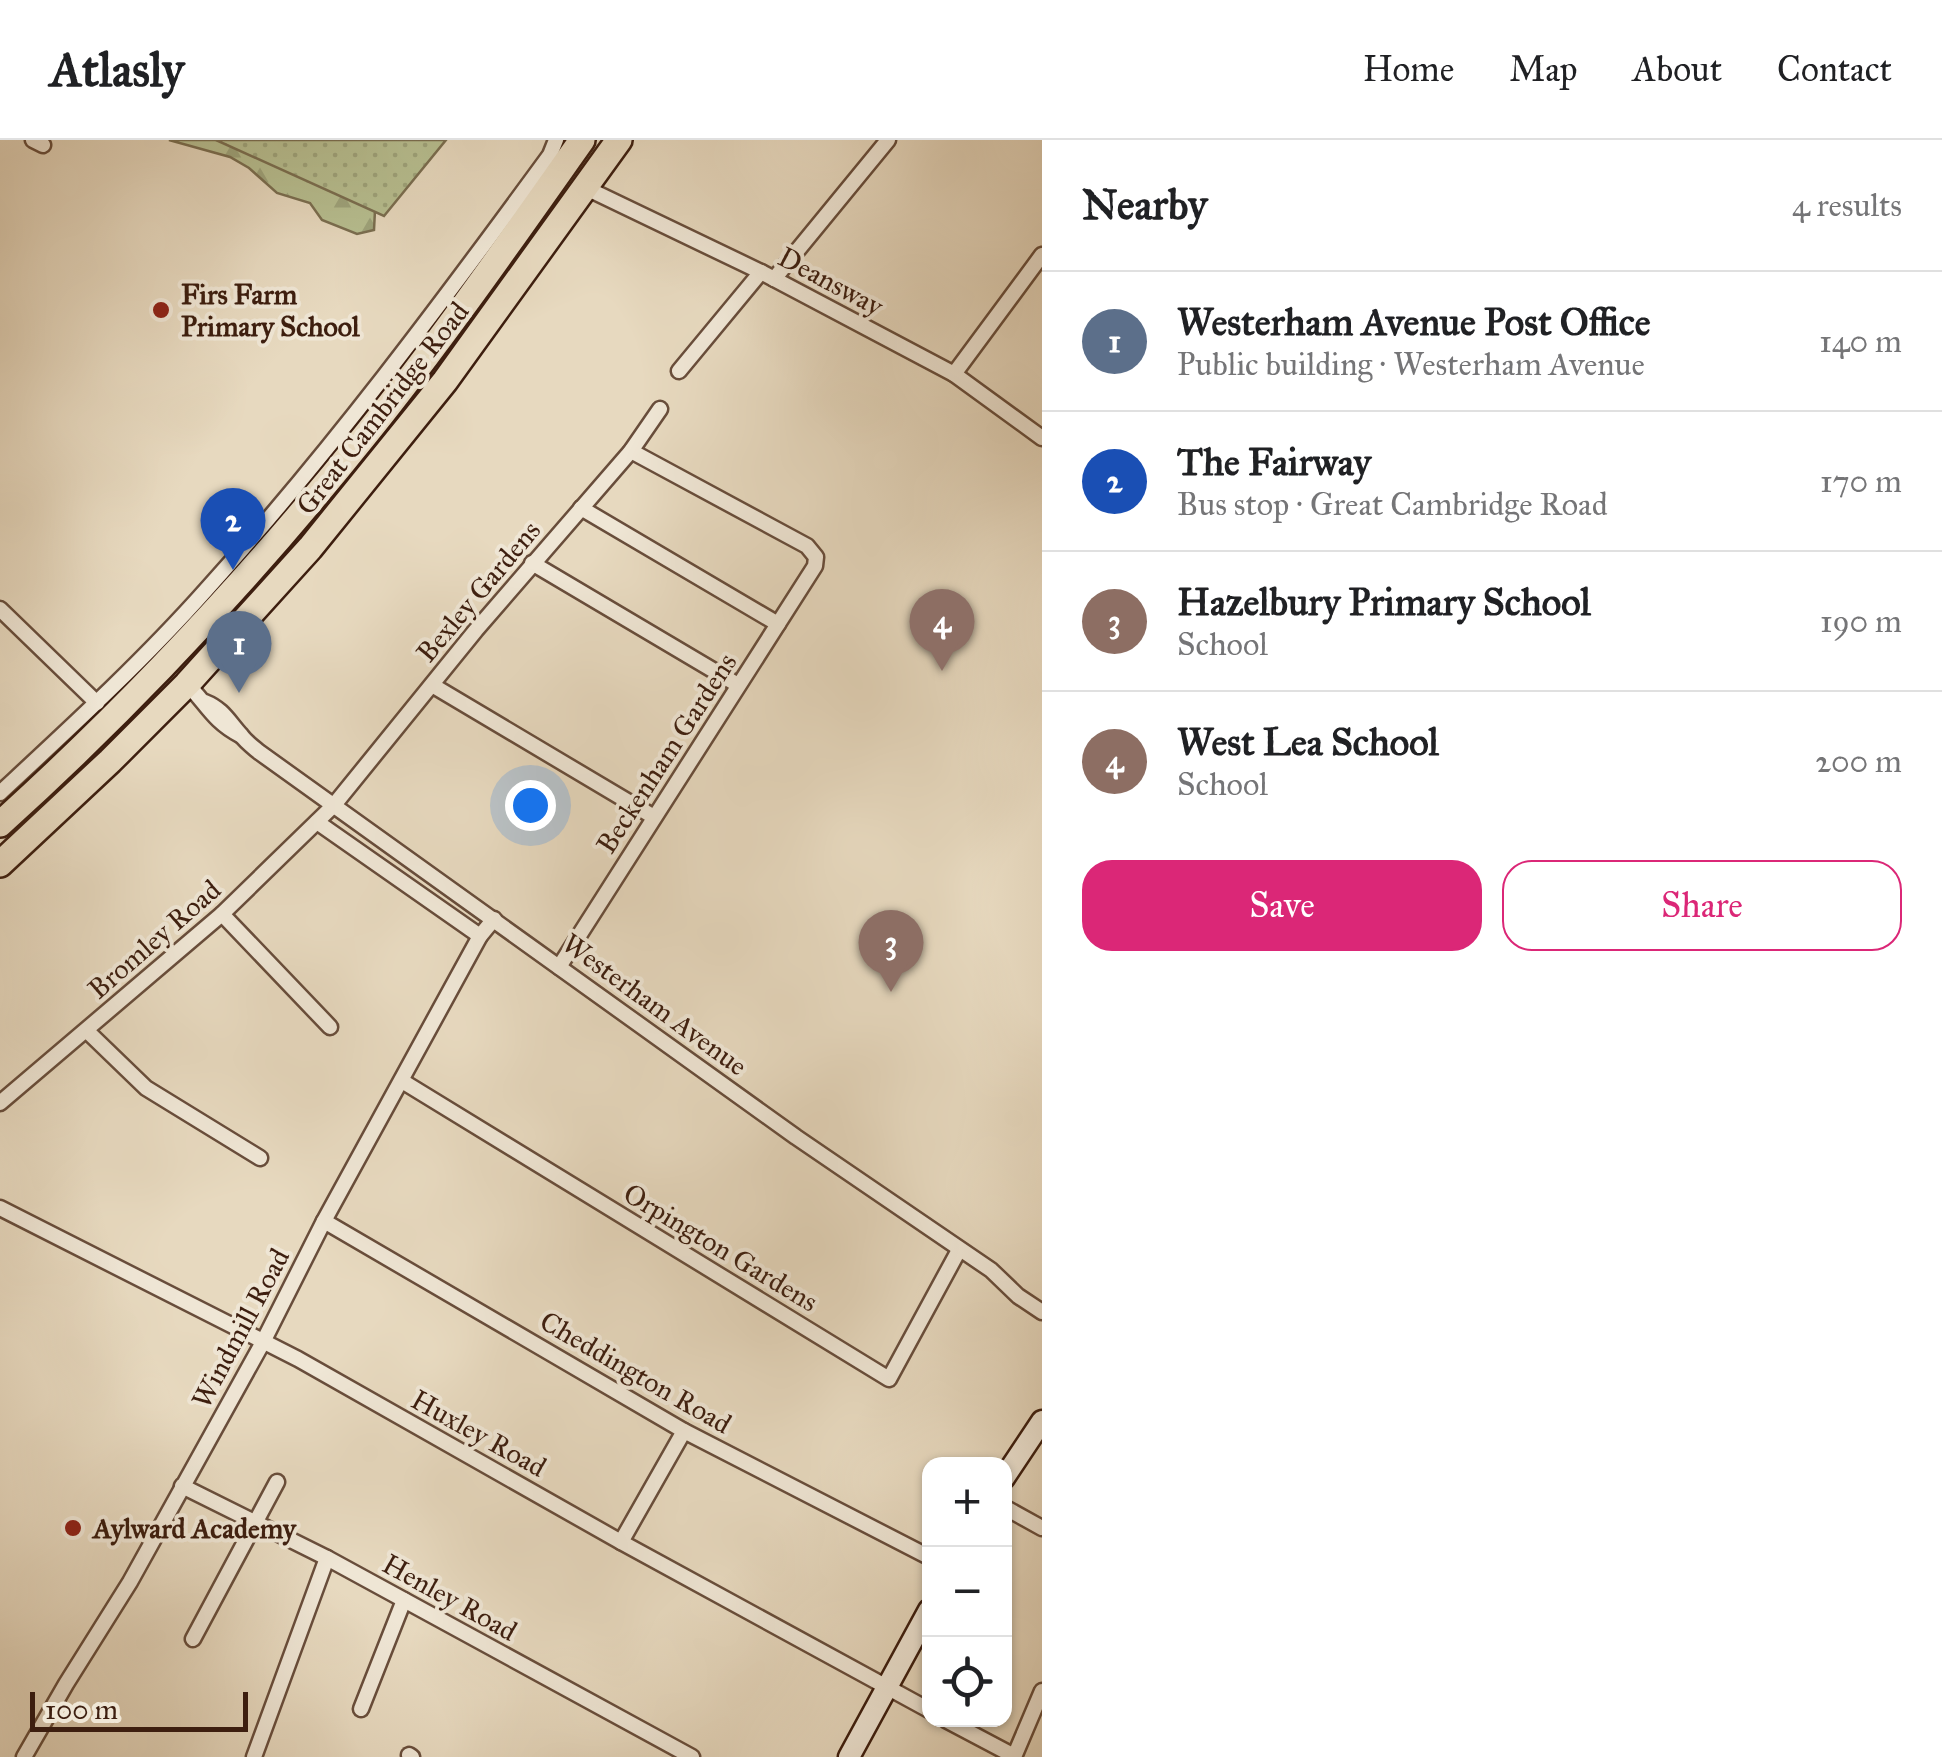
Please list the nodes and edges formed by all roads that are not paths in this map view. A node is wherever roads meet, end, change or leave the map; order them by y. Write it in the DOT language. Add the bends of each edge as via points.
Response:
graph roads {
  1 [pos="556,140"];
  2 [pos="582,140"];
  3 [pos="619,140"];
  4 [pos="888,140"];
  5 [pos="586,188"];
  6 [pos="1042,255"];
  7 [pos="768,276"];
  8 [pos="466,286"];
  9 [pos="678,371"];
  10 [pos="954,374"];
  11 [pos="660,408"];
  12 [pos="1042,438"];
  13 [pos="631,451"];
  14 [pos="581,508"];
  15 [pos="532,562"];
  16 [pos="0,609"];
  17 [pos="778,624"];
  18 [pos="432,685"];
  19 [pos="738,685"];
  20 [pos="196,693"];
  21 [pos="96,703"];
  22 [pos="0,792"];
  23 [pos="334,806"];
  24 [pos="654,818"];
  25 [pos="317,822"];
  26 [pos="0,824"];
  27 [pos="416,862"];
  28 [pos="0,864"];
  29 [pos="401,881"];
  30 [pos="222,914"];
  31 [pos="494,919"];
  32 [pos="480,936"];
  33 [pos="559,966"];
  34 [pos="330,1027"];
  35 [pos="87,1031"];
  36 [pos="402,1081"];
  37 [pos="0,1103"];
  38 [pos="260,1158"];
  39 [pos="0,1208"];
  40 [pos="324,1221"];
  41 [pos="960,1250"];
  42 [pos="1042,1312"];
  43 [pos="263,1342"];
  44 [pos="1042,1422"];
  45 [pos="684,1431"];
  46 [pos="1012,1466"];
  47 [pos="277,1482"];
  48 [pos="182,1486"];
  49 [pos="1012,1511"];
  50 [pos="256,1524"];
  51 [pos="1042,1528"];
  52 [pos="621,1542"];
  53 [pos="922,1553"];
  54 [pos="327,1558"];
  55 [pos="404,1600"];
  56 [pos="922,1625"];
  57 [pos="193,1639"];
  58 [pos="888,1688"];
  59 [pos="1042,1691"];
  60 [pos="922,1706"];
  61 [pos="361,1709"];
  62 [pos="959,1727"];
  63 [pos="1014,1756"];
  64 [pos="24,1757"];
  65 [pos="254,1757"];
  66 [pos="692,1757"];
  67 [pos="850,1757"];
  1 -- 8 [label="street"];
  2 -- 8 [label="highway, Great Cambridge Road"];
  3 -- 5 [label="highway, Great Cambridge Road"];
  4 -- 7 [label="street"];
  5 -- 7 [label="street, Deansway"];
  5 -- 20 [label="highway, Great Cambridge Road" via="392,450"];
  6 -- 10 [label="street"];
  7 -- 9 [label="street"];
  7 -- 10 [label="street, Deansway"];
  8 -- 21 [label="street" via="205,592"];
  8 -- 26 [label="highway, Great Cambridge Road" via="368,431 288,530 90,740"];
  10 -- 12 [label="street, Deansway"];
  11 -- 13 [label="street, Bexley Gardens"];
  13 -- 14 [label="street, Bexley Gardens"];
  13 -- 17 [label="street, Beckenham Gardens" via="816,556"];
  14 -- 15 [label="street, Bexley Gardens"];
  14 -- 17 [label="street"];
  15 -- 18 [label="street, Bexley Gardens"];
  15 -- 19 [label="street"];
  16 -- 21 [label="street"];
  17 -- 19 [label="street, Beckenham Gardens"];
  18 -- 23 [label="street, Bexley Gardens"];
  18 -- 24 [label="street"];
  19 -- 24 [label="street, Beckenham Gardens"];
  20 -- 23 [label="street, Westerham Avenue" via="223,726"];
  20 -- 28 [label="highway, Great Cambridge Road"];
  21 -- 22 [label="street"];
  23 -- 25 [label="street, Bromley Road"];
  23 -- 27 [label="street, Westerham Avenue"];
  24 -- 33 [label="street, Beckenham Gardens"];
  25 -- 29 [label="street"];
  25 -- 30 [label="street, Bromley Road"];
  27 -- 29 [label="street"];
  27 -- 31 [label="street, Westerham Avenue"];
  29 -- 32 [label="street"];
  30 -- 34 [label="street"];
  30 -- 35 [label="street, Bromley Road"];
  31 -- 32 [label="street, Windmill Road"];
  31 -- 33 [label="street, Westerham Avenue"];
  32 -- 36 [label="street, Windmill Road"];
  33 -- 41 [label="street, Westerham Avenue"];
  35 -- 37 [label="street, Bromley Road"];
  35 -- 38 [label="street" via="146,1088"];
  36 -- 40 [label="street, Windmill Road"];
  36 -- 41 [label="street, Orpington Gardens" via="889,1379"];
  39 -- 43 [label="street, Huxley Road"];
  40 -- 43 [label="street, Windmill Road"];
  40 -- 45 [label="street, Cheddington Road"];
  41 -- 42 [label="street, Westerham Avenue"];
  43 -- 48 [label="street, Windmill Road"];
  43 -- 52 [label="street, Huxley Road"];
  44 -- 46 [label="street"];
  45 -- 52 [label="street"];
  45 -- 53 [label="street, Cheddington Road"];
  47 -- 50 [label="street"];
  48 -- 50 [label="street, Henley Road"];
  48 -- 64 [label="street, Windmill Road"];
  49 -- 51 [label="street"];
  50 -- 54 [label="street, Henley Road"];
  50 -- 57 [label="street"];
  52 -- 58 [label="street, Huxley Road"];
  54 -- 55 [label="street, Henley Road"];
  54 -- 65 [label="street"];
  55 -- 61 [label="street"];
  55 -- 66 [label="street, Henley Road"];
  56 -- 58 [label="street"];
  58 -- 60 [label="street, Huxley Road"];
  58 -- 67 [label="street"];
  59 -- 63 [label="street"];
  62 -- 63 [label="street"];
}
